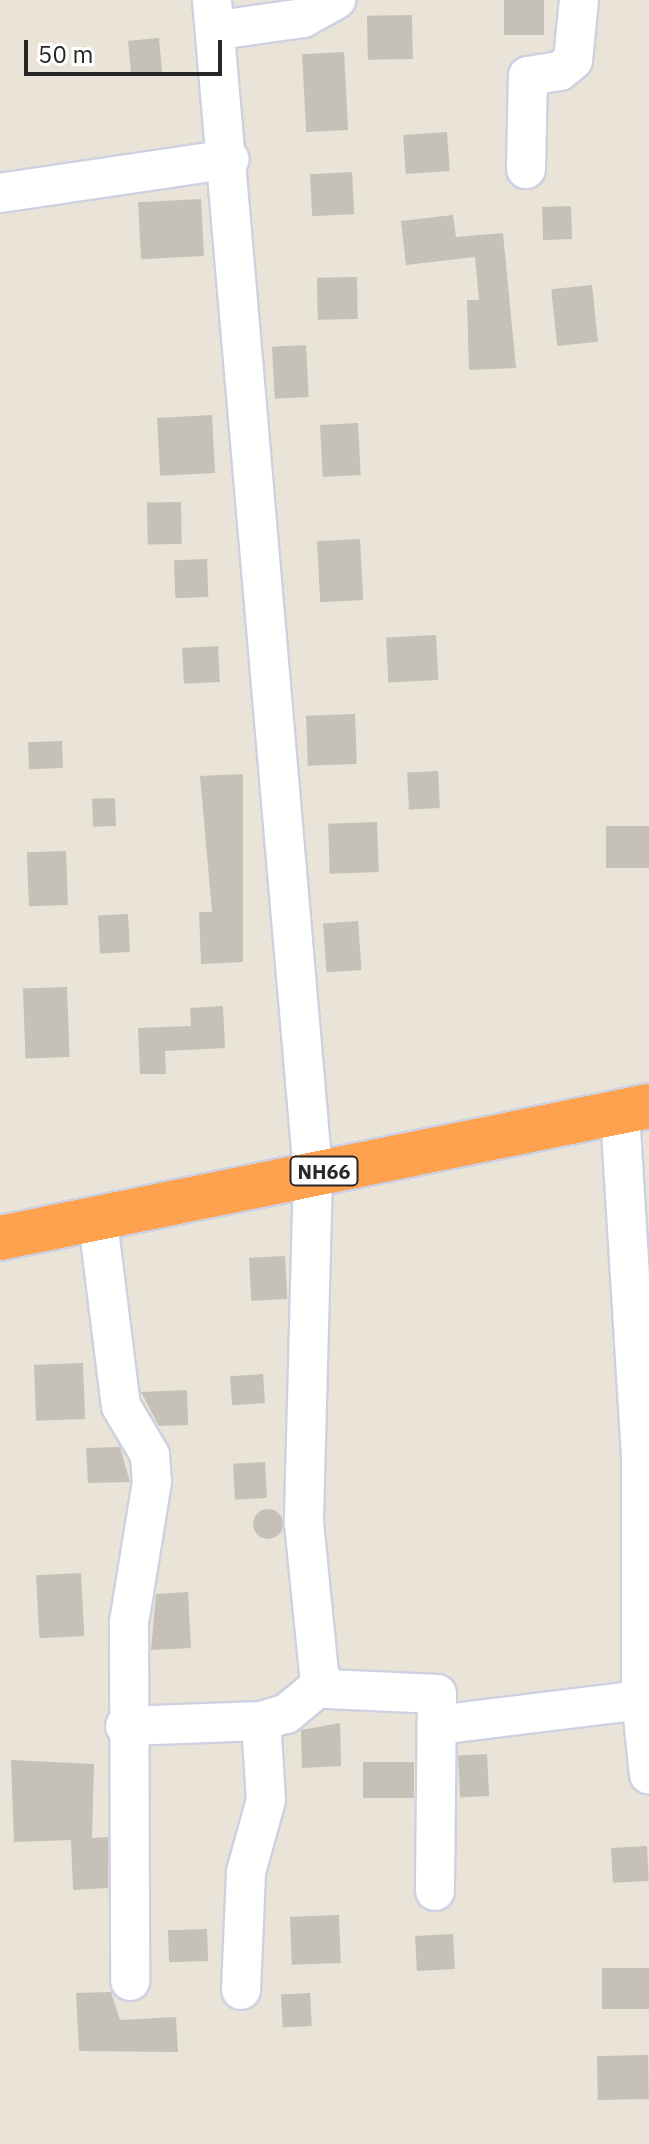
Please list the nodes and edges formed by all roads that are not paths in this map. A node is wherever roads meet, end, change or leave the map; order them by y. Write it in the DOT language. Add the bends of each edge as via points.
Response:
graph roads {
  1 [pos="336,0"];
  2 [pos="579,0"];
  3 [pos="216,15"];
  4 [pos="230,159"];
  5 [pos="526,169"];
  6 [pos="0,193"];
  7 [pos="634,1110"];
  8 [pos="313,1173"];
  9 [pos="98,1222"];
  10 [pos="0,1238"];
  11 [pos="321,1685"];
  12 [pos="645,1699"];
  13 [pos="261,1721"];
  14 [pos="437,1725"];
  15 [pos="125,1726"];
  16 [pos="649,1775"];
  17 [pos="435,1891"];
  18 [pos="130,1981"];
  19 [pos="241,1990"];
  1 -- 3 [label="street" via="303,18"];
  2 -- 5 [label="street" via="573,60 560,71 528,76"];
  3 -- 4 [label="street"];
  4 -- 6 [label="street"];
  4 -- 8 [label="street"];
  7 -- 8 [label="highway, NH66"];
  7 -- 12 [label="street"];
  8 -- 9 [label="highway, NH66"];
  8 -- 11 [label="street" via="304,1523"];
  9 -- 10 [label="highway, NH66"];
  9 -- 15 [label="street" via="121,1406 150,1455 152,1482 132,1587"];
  11 -- 13 [label="street" via="286,1714"];
  11 -- 14 [label="street" via="437,1694"];
  12 -- 14 [label="street"];
  12 -- 16 [label="street"];
  13 -- 15 [label="street"];
  13 -- 19 [label="street" via="266,1800 246,1872"];
  14 -- 17 [label="street"];
  15 -- 18 [label="street"];
}
